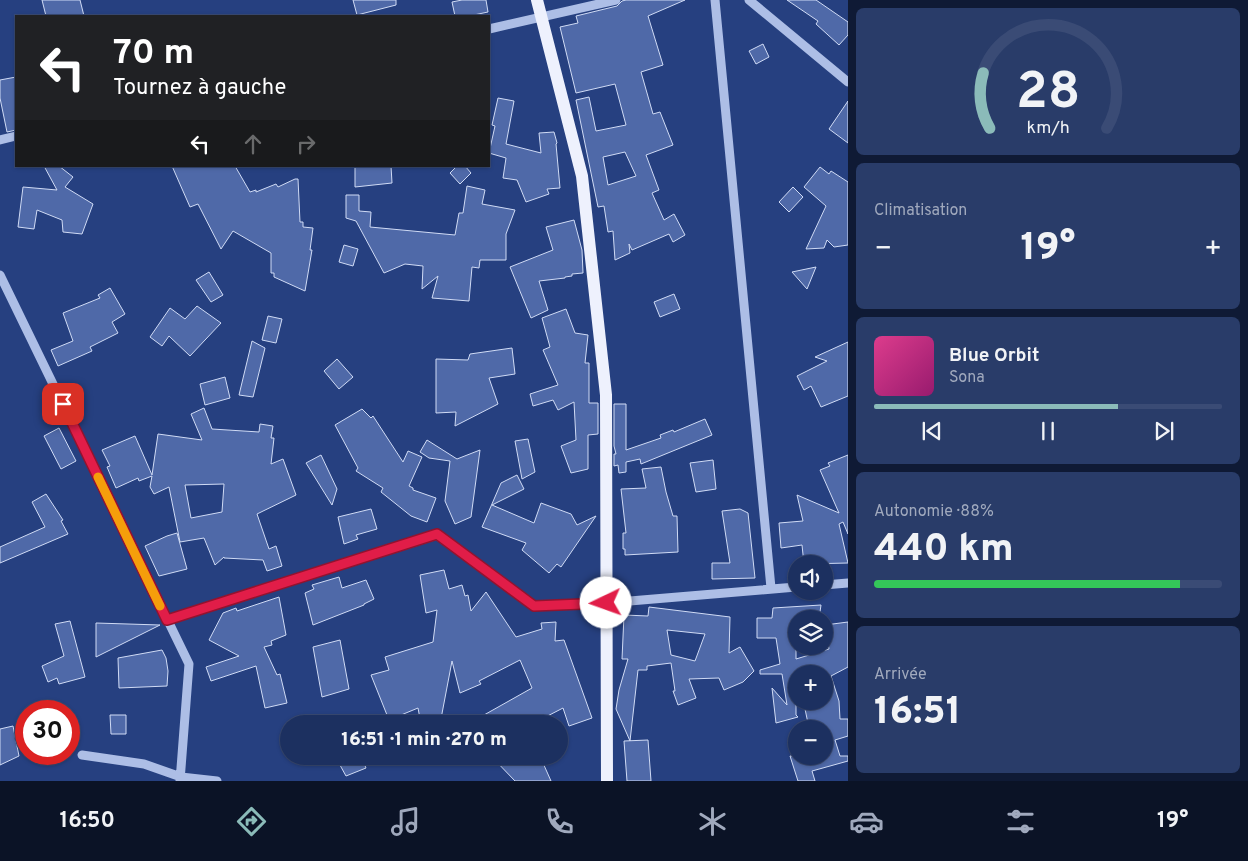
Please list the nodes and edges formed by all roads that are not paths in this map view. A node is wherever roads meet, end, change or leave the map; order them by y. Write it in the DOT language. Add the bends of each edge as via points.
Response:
graph roads {
  1 [pos="537,0"];
  2 [pos="616,0"];
  3 [pos="715,0"];
  4 [pos="750,0"];
  5 [pos="541,17"];
  6 [pos="490,28"];
  7 [pos="848,82"];
  8 [pos="15,136"];
  9 [pos="0,140"];
  10 [pos="0,276"];
  11 [pos="848,584"];
  12 [pos="833,585"];
  13 [pos="788,587"];
  14 [pos="771,588"];
  15 [pos="606,603"];
  16 [pos="167,620"];
  17 [pos="82,755"];
  18 [pos="180,779"];
  19 [pos="217,781"];
  20 [pos="607,781"];
  1 -- 5 [label="main road"];
  2 -- 5 [label="street"];
  3 -- 14 [label="street"];
  4 -- 7 [label="street"];
  5 -- 6 [label="street"];
  5 -- 15 [label="main road" via="582,176 606,395"];
  8 -- 9 [label="street"];
  10 -- 16 [label="street"];
  11 -- 12 [label="street"];
  13 -- 14 [label="street"];
  14 -- 15 [label="street"];
  15 -- 16 [label="street" via="534,606 437,534"];
  15 -- 20 [label="main road"];
  16 -- 18 [label="street" via="189,664"];
  17 -- 18 [label="street" via="144,764"];
  18 -- 19 [label="street"];
}
